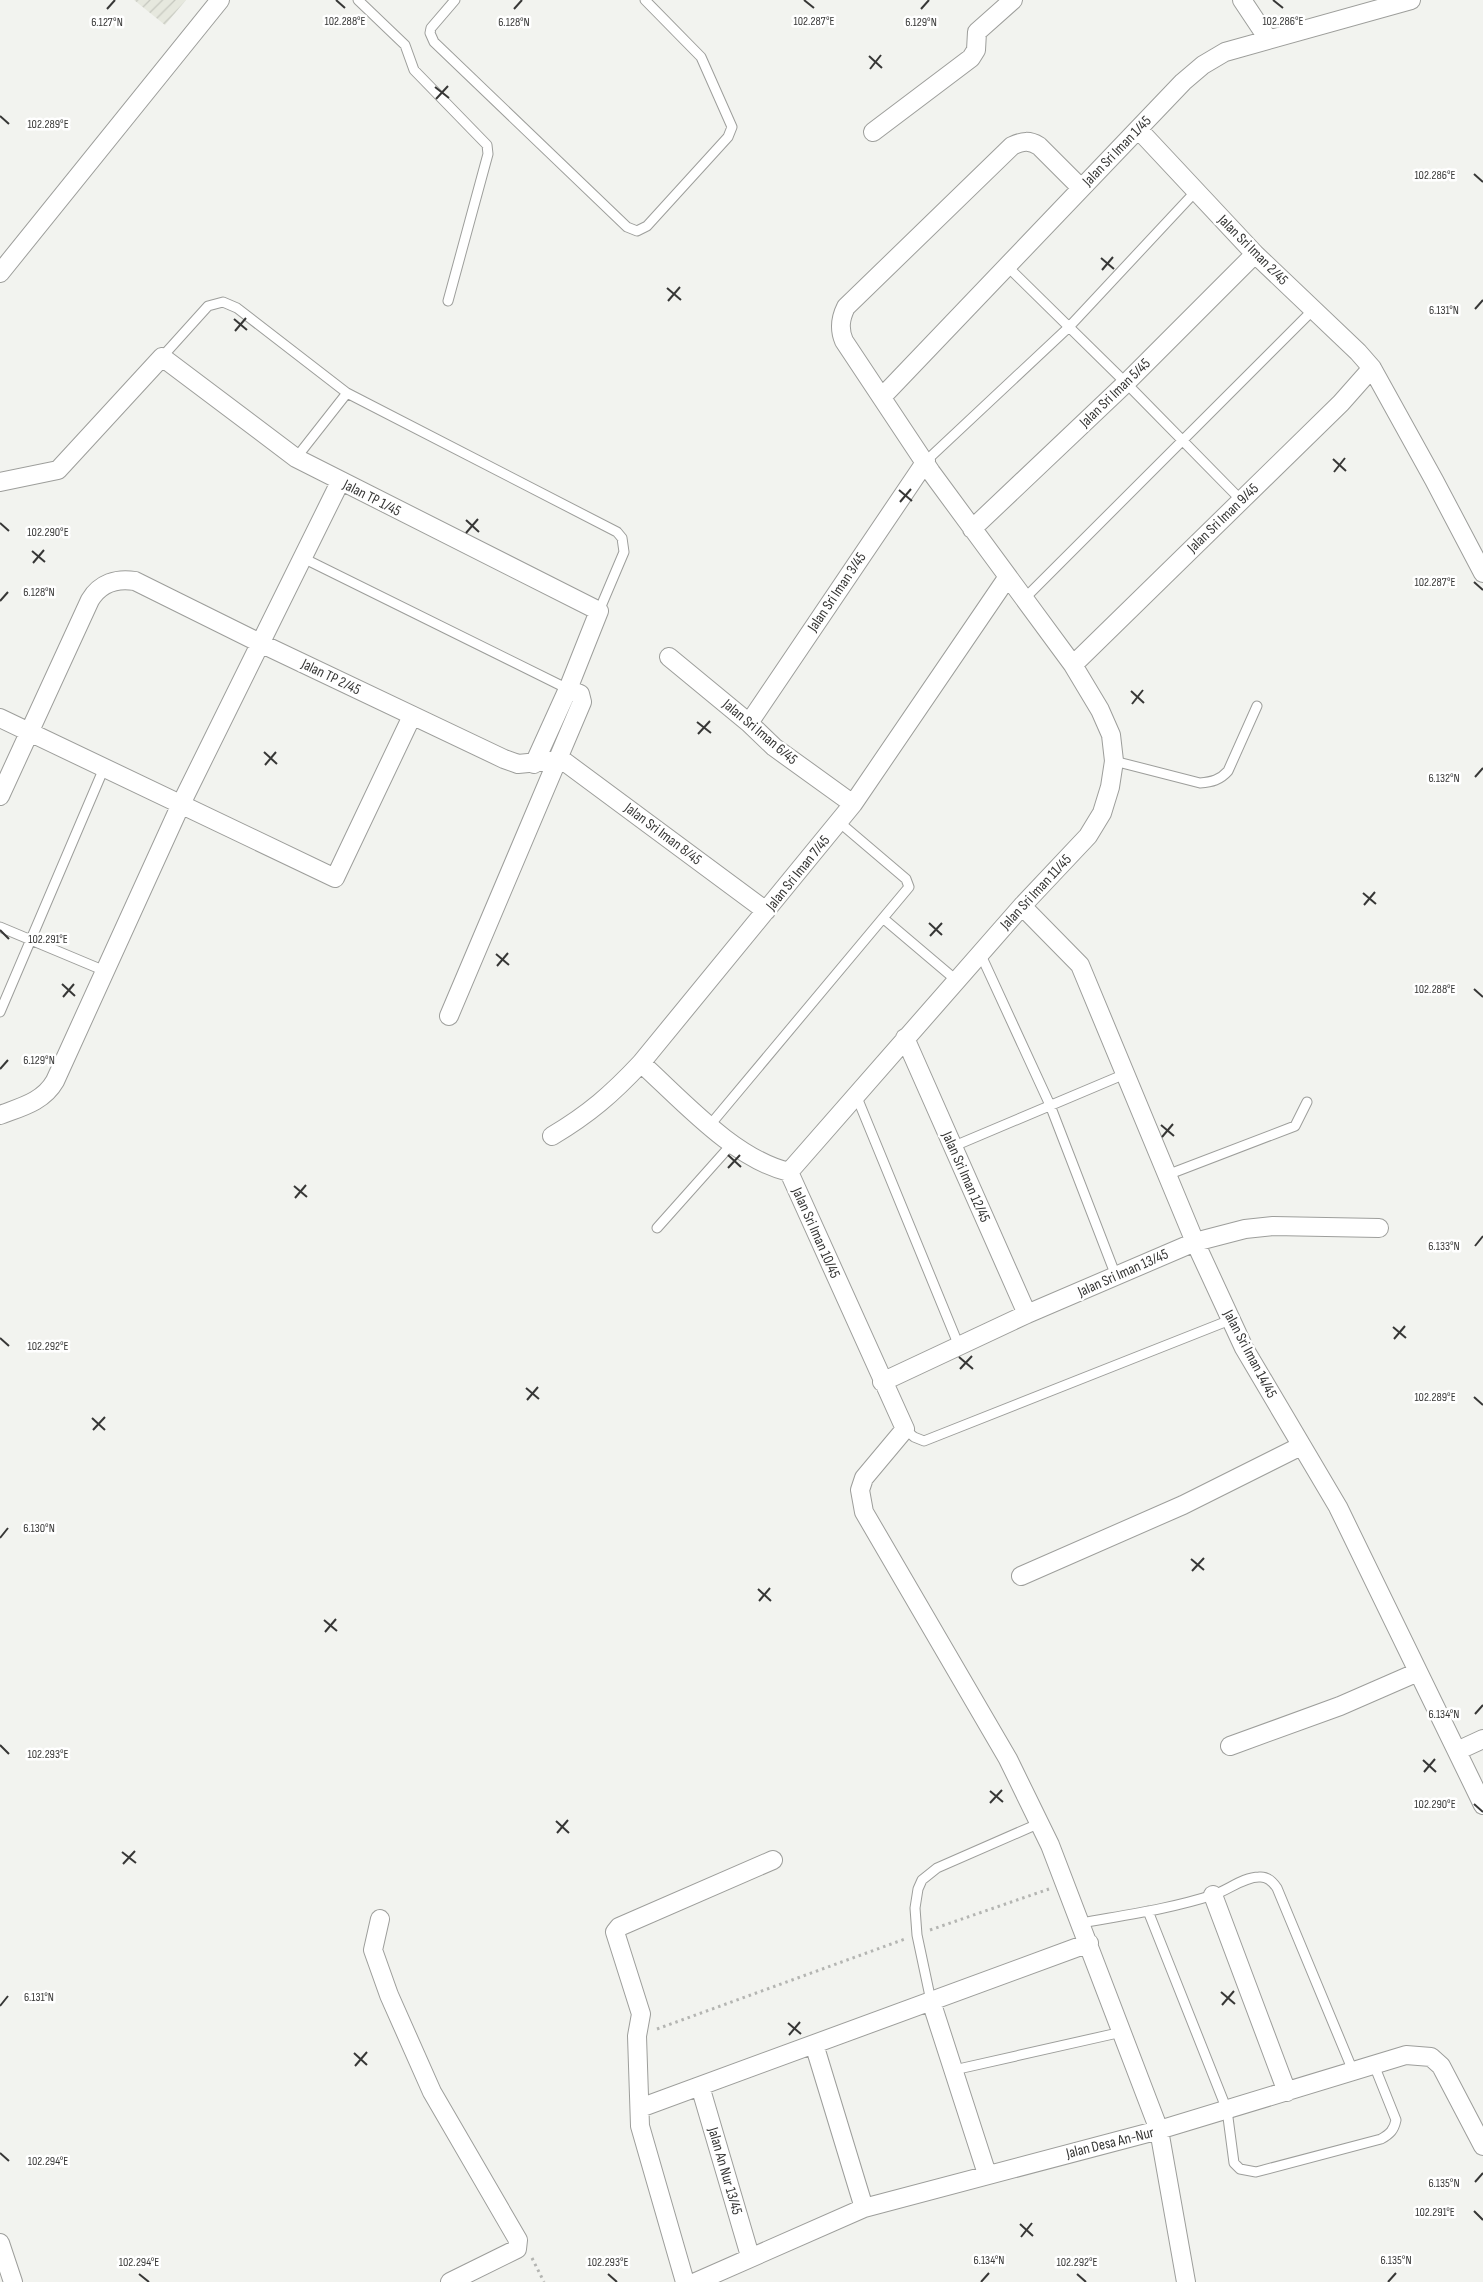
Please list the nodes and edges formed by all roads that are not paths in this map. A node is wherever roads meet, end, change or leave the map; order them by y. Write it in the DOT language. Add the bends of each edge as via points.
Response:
graph roads {
  1 [pos="220,0"];
  2 [pos="358,0"];
  3 [pos="455,0"];
  4 [pos="645,0"];
  5 [pos="1013,0"];
  6 [pos="1242,0"];
  7 [pos="1411,0"];
  8 [pos="1268,39"];
  9 [pos="1138,129"];
  10 [pos="873,132"];
  11 [pos="1081,188"];
  12 [pos="1196,191"];
  13 [pos="1254,254"];
  14 [pos="1007,266"];
  15 [pos="0,273"];
  16 [pos="448,301"];
  17 [pos="1313,310"];
  18 [pos="1068,327"];
  19 [pos="162,357"];
  20 [pos="1372,368"];
  21 [pos="1126,383"];
  22 [pos="347,393"];
  23 [pos="882,397"];
  24 [pos="1183,440"];
  25 [pos="296,458"];
  26 [pos="926,461"];
  27 [pos="0,482"];
  28 [pos="340,482"];
  29 [pos="1241,500"];
  30 [pos="972,529"];
  31 [pos="303,558"];
  32 [pos="1483,573"];
  33 [pos="1007,578"];
  34 [pos="1024,599"];
  35 [pos="599,611"];
  36 [pos="260,643"];
  37 [pos="669,657"];
  38 [pos="1073,665"];
  39 [pos="568,689"];
  40 [pos="1257,706"];
  41 [pos="412,716"];
  42 [pos="0,718"];
  43 [pos="749,723"];
  44 [pos="28,732"];
  45 [pos="559,760"];
  46 [pos="1114,761"];
  47 [pos="534,764"];
  48 [pos="104,768"];
  49 [pos="0,796"];
  50 [pos="181,804"];
  51 [pos="853,804"];
  52 [pos="838,822"];
  53 [pos="1022,906"];
  54 [pos="766,911"];
  55 [pos="884,919"];
  56 [pos="0,927"];
  57 [pos="31,940"];
  58 [pos="980,953"];
  59 [pos="105,971"];
  60 [pos="956,980"];
  61 [pos="0,1012"];
  62 [pos="449,1016"];
  63 [pos="905,1038"];
  64 [pos="641,1063"];
  65 [pos="1125,1074"];
  66 [pos="856,1094"];
  67 [pos="1307,1102"];
  68 [pos="1050,1105"];
  69 [pos="0,1115"];
  70 [pos="710,1125"];
  71 [pos="552,1136"];
  72 [pos="732,1145"];
  73 [pos="952,1147"];
  74 [pos="789,1172"];
  75 [pos="1167,1175"];
  76 [pos="657,1228"];
  77 [pos="1379,1228"];
  78 [pos="1195,1242"];
  79 [pos="1116,1276"];
  80 [pos="1027,1314"];
  81 [pos="1230,1320"];
  82 [pos="959,1346"];
  83 [pos="882,1382"];
  84 [pos="905,1429"];
  85 [pos="1301,1446"];
  86 [pos="1021,1576"];
  87 [pos="1418,1672"];
  88 [pos="1483,1739"];
  89 [pos="1230,1746"];
  90 [pos="1457,1751"];
  91 [pos="1483,1805"];
  92 [pos="1040,1823"];
  93 [pos="773,1860"];
  94 [pos="1213,1895"];
  95 [pos="1148,1911"];
  96 [pos="380,1919"];
  97 [pos="1081,1923"];
  98 [pos="1089,1943"];
  99 [pos="931,2001"];
  100 [pos="1122,2032"];
  101 [pos="814,2044"];
  102 [pos="1374,2065"];
  103 [pos="954,2070"];
  104 [pos="1353,2071"];
  105 [pos="700,2086"];
  106 [pos="1287,2092"];
  107 [pos="640,2108"];
  108 [pos="1227,2110"];
  109 [pos="1159,2130"];
  110 [pos="1483,2146"];
  111 [pos="987,2174"];
  112 [pos="864,2208"];
  113 [pos="0,2243"];
  114 [pos="750,2256"];
  115 [pos="13,2282"];
  116 [pos="450,2282"];
  117 [pos="685,2282"];
  118 [pos="696,2282"];
  119 [pos="1186,2282"];
  1 -- 15 [label="street"];
  2 -- 16 [label="lane" via="405,45 414,70 487,145 488,154"];
  3 -- 4 [label="lane" via="431,28 434,42 627,227 637,231 647,226 666,206 728,137 732,127 701,56"];
  5 -- 10 [label="street" via="978,32 976,50 971,58"];
  6 -- 8 [label="street"];
  7 -- 8 [label="street, Jalan Sri Iman 1/45"];
  8 -- 9 [label="street, Jalan Sri Iman 1/45" via="1225,52 1203,65"];
  9 -- 11 [label="street, Jalan Sri Iman 1/45"];
  9 -- 12 [label="street, Jalan Sri Iman 2/45"];
  11 -- 14 [label="street, Jalan Sri Iman 1/45"];
  11 -- 23 [label="street, Jalan Sri Iman 11/45" via="1039,146 1022,141 1012,146 846,307 840,332 844,342"];
  12 -- 13 [label="street, Jalan Sri Iman 2/45"];
  12 -- 18 [label="lane"];
  13 -- 17 [label="street, Jalan Sri Iman 2/45"];
  13 -- 21 [label="street, Jalan Sri Iman 5/45"];
  14 -- 18 [label="lane"];
  14 -- 23 [label="street, Jalan Sri Iman 1/45"];
  17 -- 20 [label="street, Jalan Sri Iman 2/45"];
  17 -- 24 [label="lane"];
  18 -- 21 [label="lane"];
  18 -- 26 [label="lane"];
  19 -- 22 [label="lane" via="202,311 223,302 237,308"];
  19 -- 25 [label="street, Jalan TP 1/45"];
  19 -- 27 [label="street" via="58,470"];
  20 -- 29 [label="street, Jalan Sri Iman 9/45" via="1341,403"];
  20 -- 32 [label="street, Jalan Sri Iman 2/45"];
  21 -- 24 [label="lane"];
  21 -- 30 [label="street, Jalan Sri Iman 5/45"];
  22 -- 25 [label="lane"];
  22 -- 35 [label="lane" via="617,532 622,538 624,552"];
  23 -- 26 [label="street, Jalan Sri Iman 11/45"];
  24 -- 29 [label="lane"];
  24 -- 34 [label="lane"];
  25 -- 28 [label="street, Jalan TP 1/45"];
  26 -- 30 [label="street, Jalan Sri Iman 11/45"];
  26 -- 43 [label="street, Jalan Sri Iman 3/45"];
  28 -- 31 [label="street"];
  28 -- 35 [label="street, Jalan TP 1/45"];
  29 -- 38 [label="street, Jalan Sri Iman 9/45"];
  30 -- 33 [label="street, Jalan Sri Iman 11/45"];
  31 -- 36 [label="street"];
  31 -- 39 [label="lane"];
  33 -- 34 [label="street, Jalan Sri Iman 11/45"];
  33 -- 51 [label="street, Jalan Sri Iman 7/45"];
  34 -- 38 [label="street, Jalan Sri Iman 11/45"];
  35 -- 39 [label="street"];
  36 -- 41 [label="street, Jalan TP 2/45"];
  36 -- 44 [label="street, Jalan TP 2/45" via="144,584 126,579 108,584 90,600"];
  36 -- 50 [label="street"];
  37 -- 43 [label="street, Jalan Sri Iman 6/45"];
  38 -- 46 [label="street, Jalan Sri Iman 11/45" via="1111,735"];
  39 -- 45 [label="street" via="576,691 582,698"];
  39 -- 47 [label="street"];
  40 -- 46 [label="lane" via="1228,771 1211,782 1200,783"];
  41 -- 47 [label="street, Jalan TP 2/45" via="504,759 518,764"];
  41 -- 50 [label="street" via="335,878"];
  42 -- 44 [label="street"];
  43 -- 51 [label="street, Jalan Sri Iman 6/45" via="774,748"];
  44 -- 48 [label="street"];
  44 -- 49 [label="street"];
  45 -- 47 [label="street, Jalan TP 2/45"];
  45 -- 54 [label="street, Jalan Sri Iman 8/45"];
  45 -- 62 [label="street"];
  46 -- 53 [label="street, Jalan Sri Iman 11/45" via="1102,813 1088,836"];
  48 -- 50 [label="street"];
  48 -- 57 [label="lane"];
  50 -- 59 [label="street"];
  51 -- 52 [label="street, Jalan Sri Iman 7/45"];
  52 -- 54 [label="street, Jalan Sri Iman 7/45"];
  52 -- 55 [label="lane" via="908,882 907,891"];
  53 -- 58 [label="street, Jalan Sri Iman 11/45"];
  53 -- 65 [label="street, Jalan Sri Iman 14/45" via="1080,965"];
  54 -- 64 [label="street, Jalan Sri Iman 7/45"];
  55 -- 60 [label="lane"];
  55 -- 70 [label="lane"];
  56 -- 57 [label="lane"];
  57 -- 59 [label="lane"];
  57 -- 61 [label="lane"];
  58 -- 60 [label="street, Jalan Sri Iman 11/45"];
  58 -- 68 [label="lane"];
  59 -- 69 [label="street" via="52,1087 38,1100"];
  60 -- 63 [label="street, Jalan Sri Iman 11/45"];
  63 -- 66 [label="street, Jalan Sri Iman 11/45"];
  63 -- 73 [label="street, Jalan Sri Iman 12/45"];
  64 -- 70 [label="street, Jalan Sri Iman 10/45"];
  64 -- 71 [label="street, Jalan Sri Iman 7/45" via="585,1116"];
  65 -- 68 [label="lane"];
  65 -- 75 [label="street, Jalan Sri Iman 14/45"];
  66 -- 74 [label="street, Jalan Sri Iman 11/45"];
  66 -- 82 [label="lane"];
  67 -- 75 [label="lane" via="1295,1126"];
  68 -- 73 [label="lane"];
  68 -- 79 [label="lane"];
  70 -- 72 [label="street, Jalan Sri Iman 10/45"];
  72 -- 74 [label="street, Jalan Sri Iman 10/45" via="765,1165"];
  72 -- 76 [label="lane"];
  73 -- 80 [label="street, Jalan Sri Iman 12/45"];
  74 -- 83 [label="street, Jalan Sri Iman 10/45"];
  75 -- 78 [label="street, Jalan Sri Iman 14/45"];
  77 -- 78 [label="street, Jalan Sri Iman 13/45" via="1273,1226 1245,1229"];
  78 -- 79 [label="street, Jalan Sri Iman 13/45"];
  78 -- 81 [label="street, Jalan Sri Iman 14/45"];
  79 -- 80 [label="street, Jalan Sri Iman 13/45"];
  80 -- 82 [label="street, Jalan Sri Iman 13/45"];
  81 -- 84 [label="lane" via="924,1441 914,1438"];
  81 -- 85 [label="street, Jalan Sri Iman 14/45"];
  82 -- 83 [label="street, Jalan Sri Iman 13/45"];
  83 -- 84 [label="street, Jalan Sri Iman 10/45"];
  84 -- 92 [label="street" via="864,1478 860,1490 864,1512 1008,1759"];
  85 -- 86 [label="street" via="1183,1505"];
  85 -- 87 [label="street, Jalan Sri Iman 14/45" via="1338,1507"];
  87 -- 89 [label="street" via="1340,1706"];
  87 -- 90 [label="street, Jalan Sri Iman 14/45"];
  88 -- 90 [label="street"];
  90 -- 91 [label="street, Jalan Sri Iman 14/45"];
  92 -- 97 [label="street"];
  92 -- 99 [label="lane" via="929,1873 920,1885 915,1899 917,1935"];
  93 -- 107 [label="street" via="616,1929 614,1936 641,2014 637,2036"];
  94 -- 95 [label="lane"];
  94 -- 104 [label="lane" via="1252,1878 1273,1882"];
  94 -- 106 [label="street"];
  95 -- 97 [label="lane"];
  95 -- 108 [label="lane"];
  96 -- 116 [label="street" via="373,1950 389,1995 432,2092 518,2240 517,2249"];
  97 -- 98 [label="street"];
  98 -- 99 [label="street"];
  98 -- 100 [label="street"];
  99 -- 101 [label="street"];
  99 -- 103 [label="street"];
  100 -- 103 [label="lane"];
  100 -- 109 [label="street"];
  101 -- 105 [label="street"];
  101 -- 112 [label="street"];
  102 -- 104 [label="street, Jalan Desa An-Nur"];
  102 -- 108 [label="lane" via="1396,2120 1389,2135 1381,2138 1248,2172 1234,2163"];
  102 -- 110 [label="street, Jalan Desa An-Nur" via="1406,2055 1431,2057 1446,2073"];
  103 -- 111 [label="street"];
  104 -- 106 [label="street, Jalan Desa An-Nur"];
  105 -- 107 [label="street"];
  105 -- 114 [label="street, Jalan An Nur 13/45"];
  106 -- 108 [label="street, Jalan Desa An-Nur"];
  107 -- 117 [label="street" via="640,2126"];
  108 -- 109 [label="street, Jalan Desa An-Nur"];
  109 -- 111 [label="street, Jalan Desa An-Nur"];
  109 -- 119 [label="street"];
  111 -- 112 [label="street, Jalan Desa An-Nur"];
  112 -- 114 [label="street, Jalan Desa An-Nur"];
  113 -- 115 [label="street"];
  114 -- 118 [label="street, Jalan Desa An-Nur"];
}
